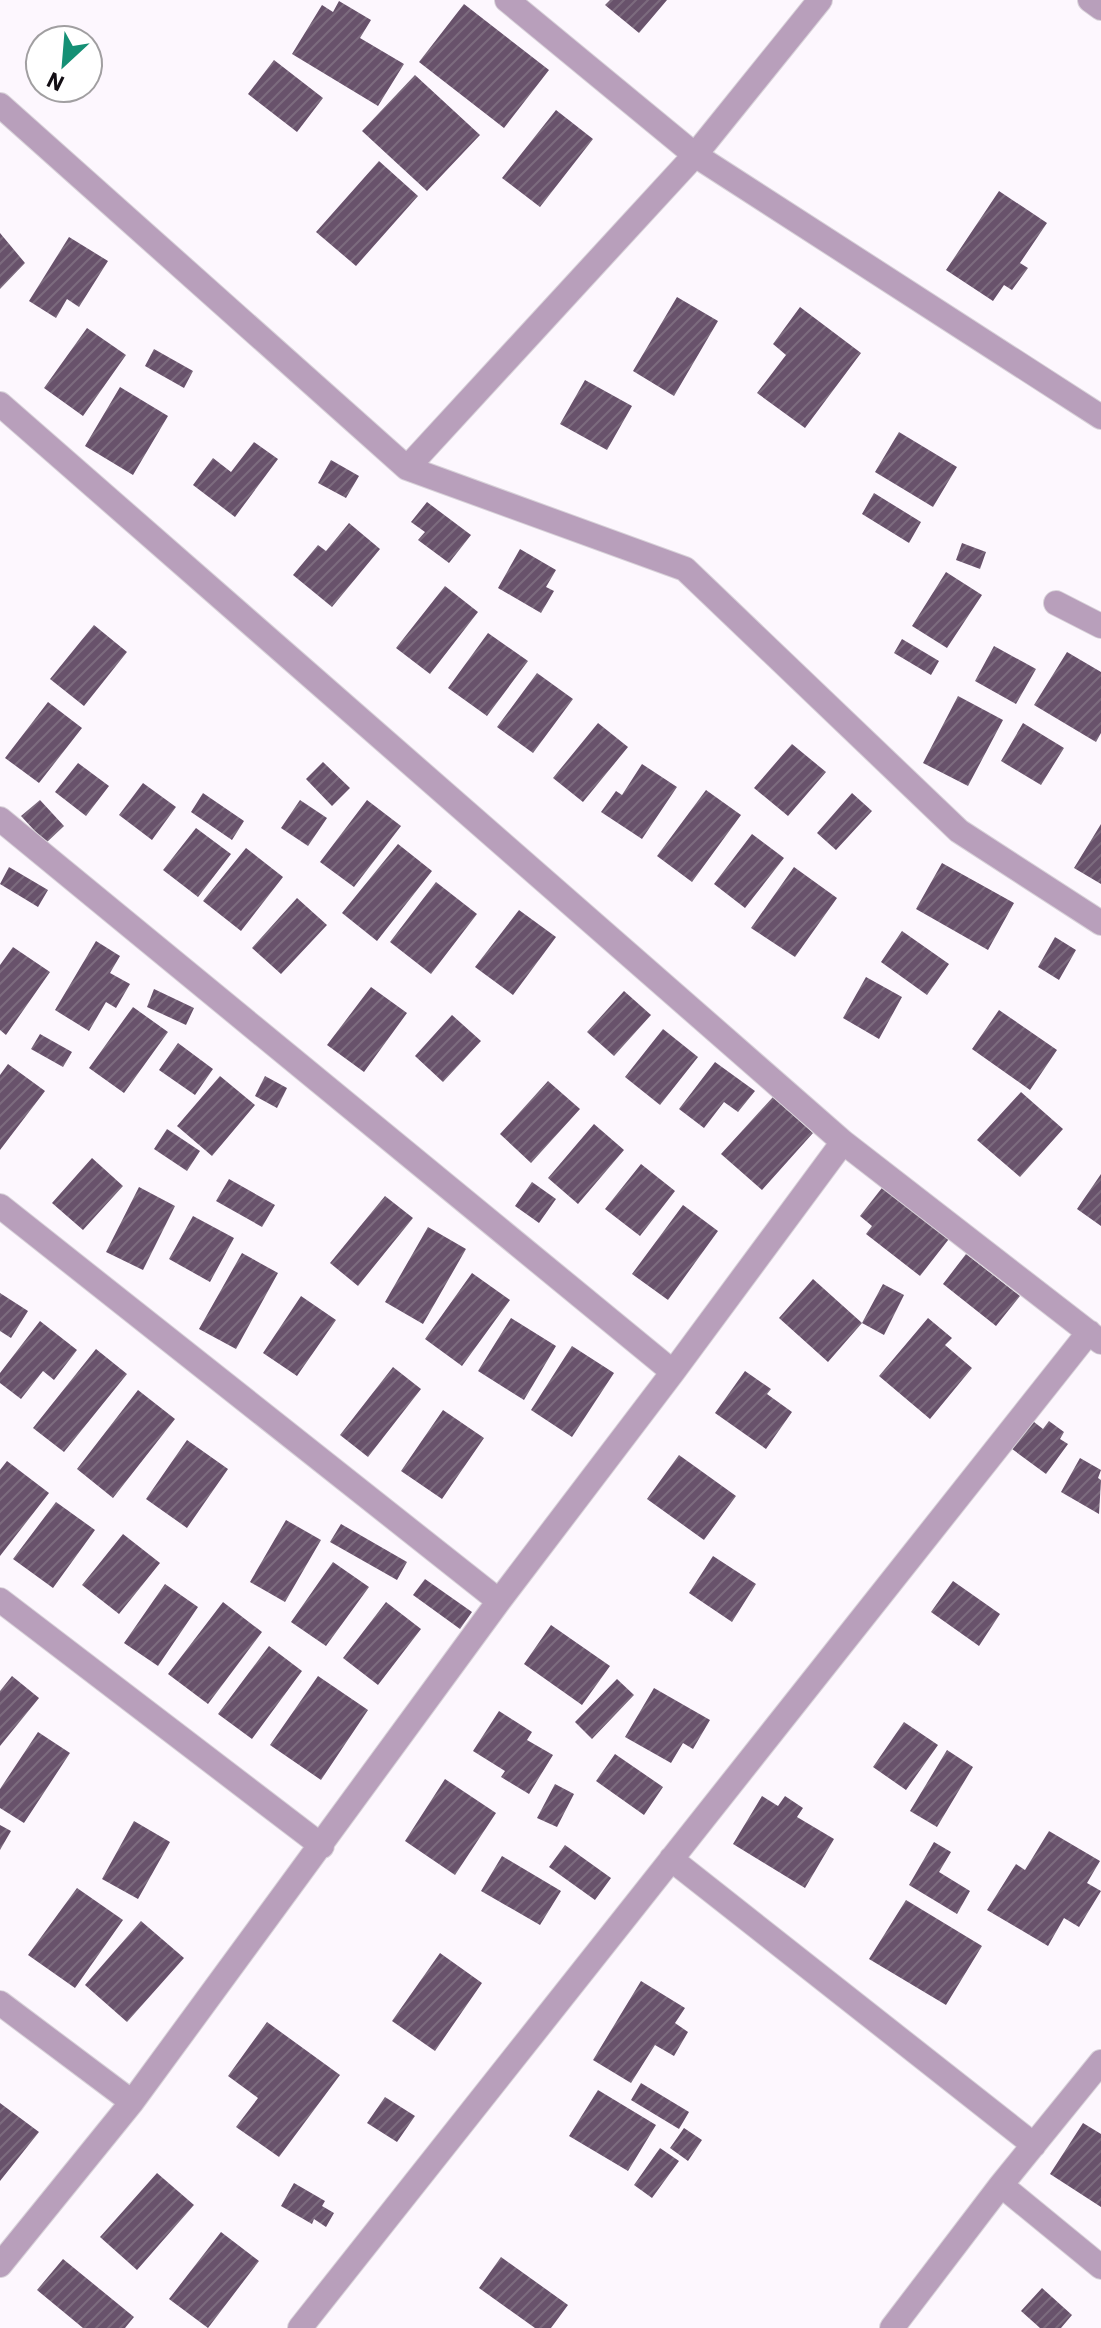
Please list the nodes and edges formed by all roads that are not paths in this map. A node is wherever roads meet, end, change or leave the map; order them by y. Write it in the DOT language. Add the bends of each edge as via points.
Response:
graph roads {
  1 [pos="507,0"];
  2 [pos="820,0"];
  3 [pos="1090,0"];
  4 [pos="1101,8"];
  5 [pos="0,105"];
  6 [pos="695,155"];
  7 [pos="0,404"];
  8 [pos="1101,417"];
  9 [pos="407,468"];
  10 [pos="1056,603"];
  11 [pos="1101,626"];
  12 [pos="0,819"];
  13 [pos="1101,923"];
  14 [pos="843,1142"];
  15 [pos="0,1206"];
  16 [pos="1095,1337"];
  17 [pos="673,1372"];
  18 [pos="0,1600"];
  19 [pos="499,1601"];
  20 [pos="322,1846"];
  21 [pos="671,1859"];
  22 [pos="0,2003"];
  23 [pos="1101,2062"];
  24 [pos="132,2102"];
  25 [pos="1034,2145"];
  26 [pos="1001,2185"];
  27 [pos="0,2265"];
  28 [pos="1101,2267"];
  29 [pos="300,2328"];
  30 [pos="892,2328"];
  1 -- 6 [label="street"];
  2 -- 6 [label="street"];
  3 -- 4 [label="street"];
  5 -- 9 [label="street"];
  6 -- 8 [label="street"];
  6 -- 9 [label="street"];
  7 -- 14 [label="street"];
  9 -- 13 [label="street" via="685,569 959,831"];
  10 -- 11 [label="street"];
  12 -- 17 [label="street"];
  14 -- 16 [label="street"];
  14 -- 17 [label="street"];
  15 -- 19 [label="street"];
  16 -- 21 [label="street"];
  17 -- 19 [label="street"];
  18 -- 20 [label="street"];
  19 -- 20 [label="street"];
  20 -- 24 [label="street"];
  21 -- 25 [label="street"];
  21 -- 29 [label="street"];
  22 -- 24 [label="street"];
  23 -- 25 [label="street"];
  24 -- 27 [label="street"];
  25 -- 26 [label="street"];
  26 -- 28 [label="street"];
  26 -- 30 [label="street"];
}
